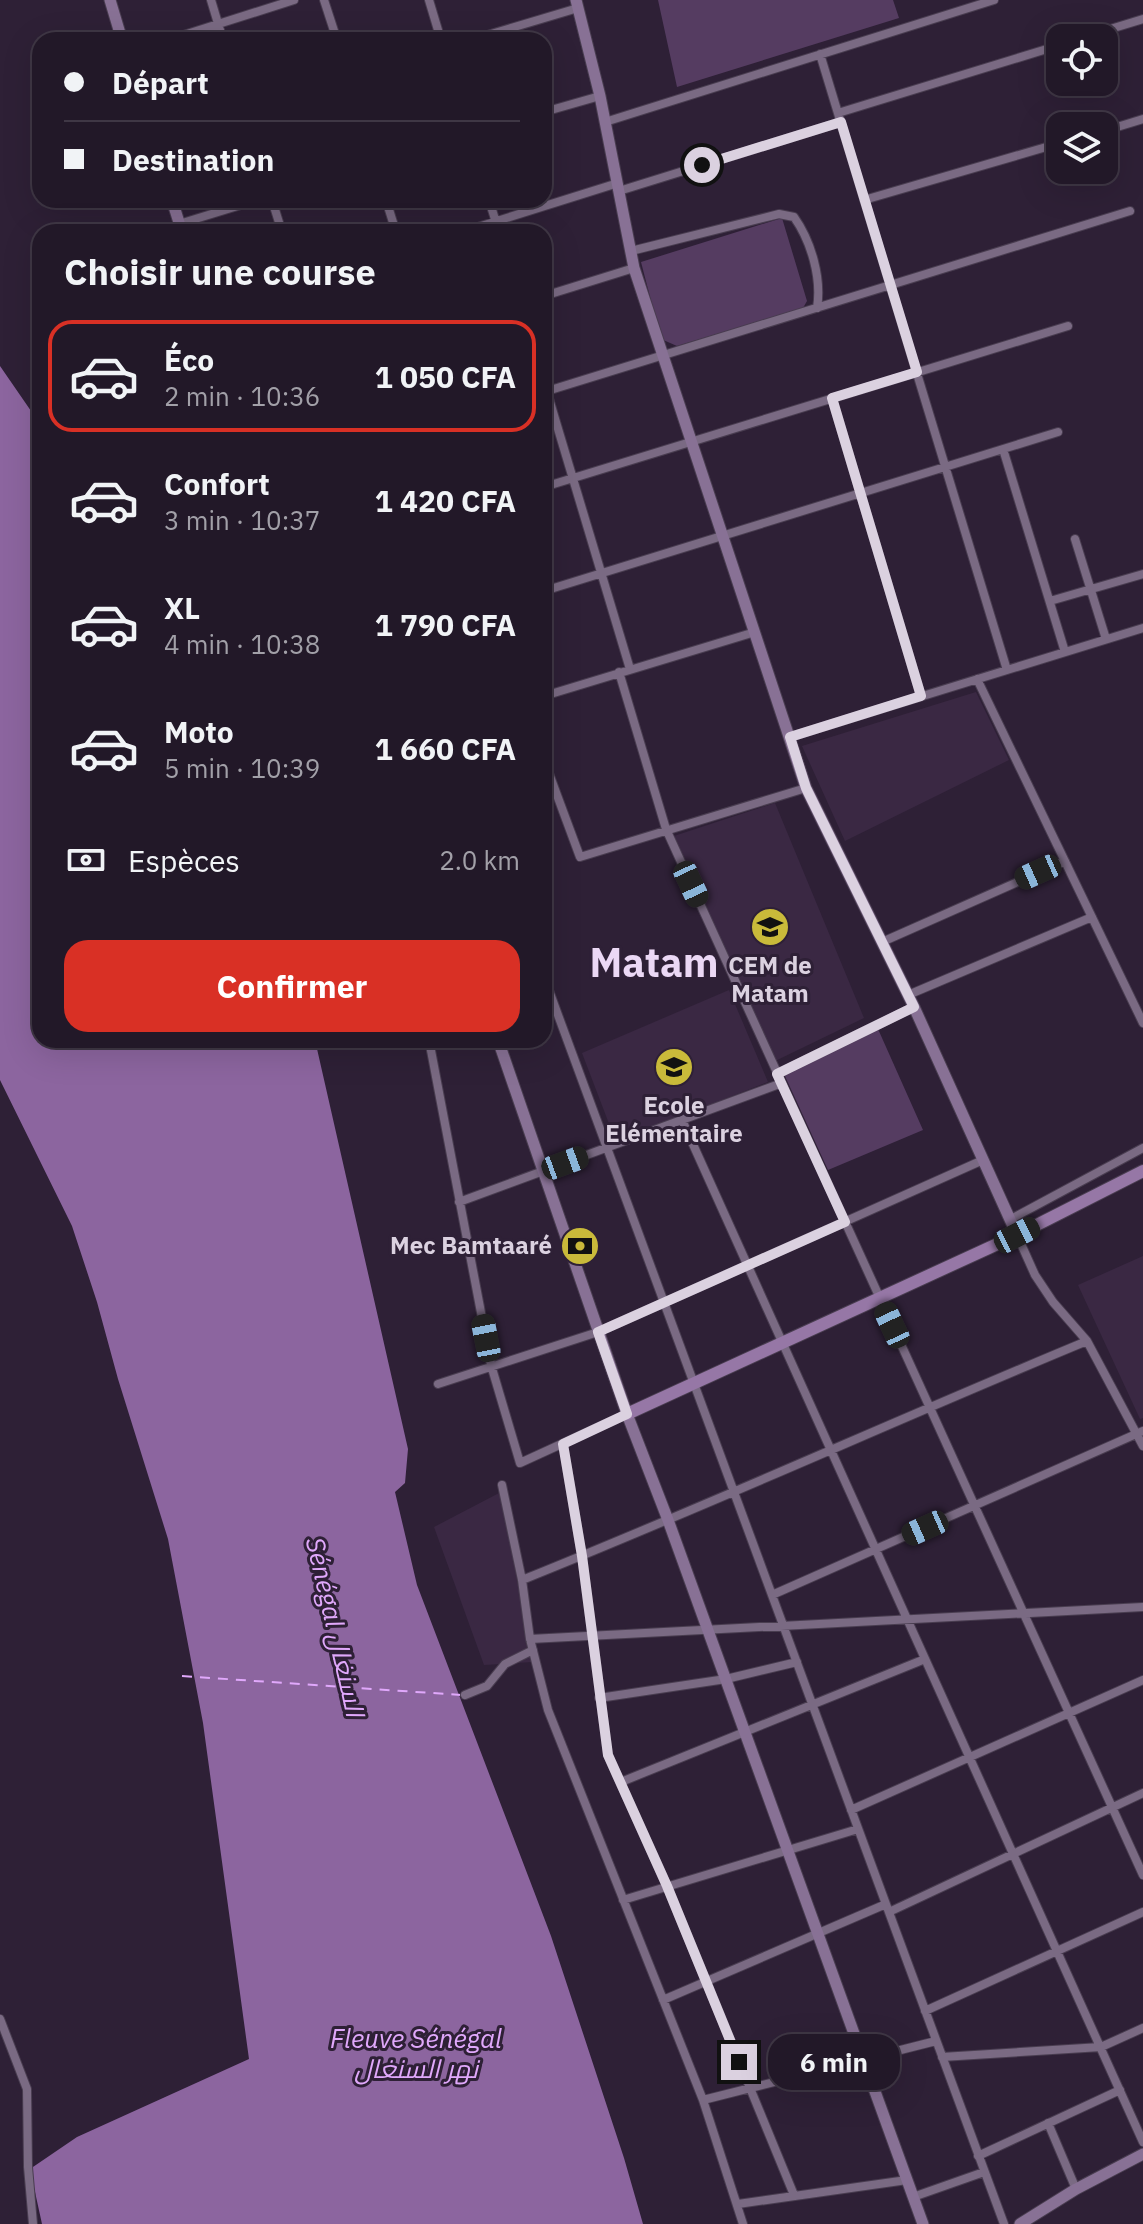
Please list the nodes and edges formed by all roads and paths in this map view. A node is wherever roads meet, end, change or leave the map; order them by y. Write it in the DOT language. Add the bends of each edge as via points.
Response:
graph roads {
  1 [pos="110,0"];
  2 [pos="211,0"];
  3 [pos="294,0"];
  4 [pos="324,0"];
  5 [pos="429,0"];
  6 [pos="994,0"];
  7 [pos="577,4"];
  8 [pos="1143,19"];
  9 [pos="218,24"];
  10 [pos="1118,27"];
  11 [pos="120,32"];
  12 [pos="193,32"];
  13 [pos="220,32"];
  14 [pos="334,32"];
  15 [pos="439,32"];
  16 [pos="495,32"];
  17 [pos="1046,50"];
  18 [pos="820,54"];
  19 [pos="600,96"];
  20 [pos="552,110"];
  21 [pos="839,117"];
  22 [pos="1143,119"];
  23 [pos="605,122"];
  24 [pos="1118,127"];
  25 [pos="1046,147"];
  26 [pos="618,187"];
  27 [pos="864,200"];
  28 [pos="552,205"];
  29 [pos="235,208"];
  30 [pos="492,208"];
  31 [pos="543,208"];
  32 [pos="1130,211"];
  33 [pos="496,221"];
  34 [pos="191,224"];
  35 [pos="487,224"];
  36 [pos="497,224"];
  37 [pos="631,251"];
  38 [pos="634,268"];
  39 [pos="890,285"];
  40 [pos="552,294"];
  41 [pos="817,308"];
  42 [pos="1068,326"];
  43 [pos="662,356"];
  44 [pos="917,372"];
  45 [pos="552,387"];
  46 [pos="832,398"];
  47 [pos="552,411"];
  48 [pos="1058,432"];
  49 [pos="691,442"];
  50 [pos="1003,449"];
  51 [pos="945,467"];
  52 [pos="573,478"];
  53 [pos="552,485"];
  54 [pos="861,493"];
  55 [pos="723,535"];
  56 [pos="1075,539"];
  57 [pos="601,573"];
  58 [pos="1143,574"];
  59 [pos="552,588"];
  60 [pos="1091,589"];
  61 [pos="1050,601"];
  62 [pos="1143,628"];
  63 [pos="755,632"];
  64 [pos="1106,639"];
  65 [pos="1065,652"];
  66 [pos="630,669"];
  67 [pos="1007,670"];
  68 [pos="619,672"];
  69 [pos="977,679"];
  70 [pos="552,693"];
  71 [pos="921,696"];
  72 [pos="790,737"];
  73 [pos="552,782"];
  74 [pos="806,788"];
  75 [pos="666,829"];
  76 [pos="1065,861"];
  77 [pos="1092,917"];
  78 [pos="882,942"];
  79 [pos="908,995"];
  80 [pos="1143,996"];
  81 [pos="552,999"];
  82 [pos="1132,1001"];
  83 [pos="914,1007"];
  84 [pos="1143,1023"];
  85 [pos="430,1048"];
  86 [pos="501,1048"];
  87 [pos="777,1074"];
  88 [pos="782,1083"];
  89 [pos="682,1120"];
  90 [pos="607,1148"];
  91 [pos="1143,1148"];
  92 [pos="983,1160"];
  93 [pos="544,1171"];
  94 [pos="1143,1171"];
  95 [pos="459,1202"];
  96 [pos="1011,1219"];
  97 [pos="845,1222"];
  98 [pos="1017,1235"];
  99 [pos="748,1265"];
  100 [pos="880,1298"];
  101 [pos="664,1303"];
  102 [pos="598,1332"];
  103 [pos="1087,1341"];
  104 [pos="783,1343"];
  105 [pos="491,1365"];
  106 [pos="438,1384"];
  107 [pos="694,1384"];
  108 [pos="929,1406"];
  109 [pos="627,1414"];
  110 [pos="1140,1432"];
  111 [pos="563,1444"];
  112 [pos="1143,1446"];
  113 [pos="831,1449"];
  114 [pos="502,1485"];
  115 [pos="734,1492"];
  116 [pos="975,1506"];
  117 [pos="668,1520"];
  118 [pos="876,1550"];
  119 [pos="582,1556"];
  120 [pos="522,1580"];
  121 [pos="772,1595"];
  122 [pos="1143,1607"];
  123 [pos="1023,1613"];
  124 [pos="907,1618"];
  125 [pos="783,1626"];
  126 [pos="707,1629"];
  127 [pos="591,1636"];
  128 [pos="530,1639"];
  129 [pos="533,1650"];
  130 [pos="925,1659"];
  131 [pos="797,1662"];
  132 [pos="726,1679"];
  133 [pos="1143,1680"];
  134 [pos="465,1695"];
  135 [pos="599,1698"];
  136 [pos="813,1706"];
  137 [pos="1069,1713"];
  138 [pos="745,1733"];
  139 [pos="970,1757"];
  140 [pos="621,1782"];
  141 [pos="1143,1793"];
  142 [pos="1112,1808"];
  143 [pos="851,1810"];
  144 [pos="858,1829"];
  145 [pos="788,1850"];
  146 [pos="1013,1854"];
  147 [pos="1143,1875"];
  148 [pos="667,1886"];
  149 [pos="623,1900"];
  150 [pos="887,1908"];
  151 [pos="1143,1912"];
  152 [pos="818,1933"];
  153 [pos="1057,1950"];
  154 [pos="706,1981"];
  155 [pos="663,2000"];
  156 [pos="925,2011"];
  157 [pos="0,2019"];
  158 [pos="1143,2028"];
  159 [pos="936,2041"];
  160 [pos="1101,2047"];
  161 [pos="942,2057"];
  162 [pos="863,2059"];
  163 [pos="750,2089"];
  164 [pos="1120,2090"];
  165 [pos="703,2100"];
  166 [pos="1048,2123"];
  167 [pos="1143,2142"];
  168 [pos="1143,2154"];
  169 [pos="978,2156"];
  170 [pos="984,2172"];
  171 [pos="907,2180"];
  172 [pos="1076,2189"];
  173 [pos="794,2195"];
  174 [pos="913,2197"];
  175 [pos="738,2204"];
  176 [pos="33,2224"];
  177 [pos="743,2224"];
  178 [pos="923,2224"];
  179 [pos="1004,2224"];
  180 [pos="1020,2224"];
  1 -- 11 [label="street"];
  2 -- 9 [label="street"];
  3 -- 9 [label="street"];
  4 -- 14 [label="street"];
  5 -- 15 [label="street"];
  6 -- 18 [label="street"];
  7 -- 16 [label="street"];
  7 -- 19 [label="street"];
  8 -- 10 [label="street"];
  9 -- 12 [label="street"];
  9 -- 13 [label="street"];
  17 -- 21 [label="street"];
  18 -- 21 [label="street"];
  18 -- 23 [label="street"];
  19 -- 20 [label="street"];
  19 -- 23 [label="street"];
  21 -- 26 [label="street"];
  21 -- 27 [label="street"];
  22 -- 24 [label="street"];
  23 -- 26 [label="street"];
  25 -- 27 [label="street"];
  26 -- 28 [label="street"];
  26 -- 37 [label="street"];
  27 -- 39 [label="street"];
  29 -- 34 [label="street"];
  30 -- 33 [label="street"];
  31 -- 33 [label="street"];
  32 -- 39 [label="street"];
  33 -- 35 [label="street"];
  33 -- 36 [label="street"];
  37 -- 38 [label="street"];
  37 -- 41 [label="street" via="779,214 794,217 808,241"];
  38 -- 40 [label="street"];
  38 -- 43 [label="street"];
  39 -- 41 [label="street"];
  39 -- 44 [label="street"];
  41 -- 43 [label="street"];
  42 -- 44 [label="street"];
  43 -- 45 [label="street"];
  43 -- 49 [label="street"];
  44 -- 46 [label="street"];
  44 -- 51 [label="street"];
  46 -- 49 [label="street"];
  46 -- 54 [label="street"];
  47 -- 52 [label="street"];
  48 -- 50 [label="street"];
  49 -- 52 [label="street"];
  49 -- 55 [label="street"];
  50 -- 51 [label="street"];
  50 -- 61 [label="street"];
  51 -- 54 [label="street"];
  51 -- 67 [label="street"];
  52 -- 53 [label="street"];
  52 -- 57 [label="street"];
  54 -- 55 [label="street"];
  54 -- 71 [label="street"];
  55 -- 57 [label="street"];
  55 -- 63 [label="street"];
  56 -- 60 [label="street"];
  57 -- 59 [label="street"];
  57 -- 66 [label="street"];
  58 -- 60 [label="street"];
  60 -- 61 [label="street"];
  60 -- 64 [label="street"];
  61 -- 65 [label="street"];
  62 -- 64 [label="street"];
  63 -- 66 [label="street"];
  63 -- 72 [label="street"];
  64 -- 65 [label="street"];
  65 -- 67 [label="street"];
  66 -- 68 [label="street"];
  67 -- 69 [label="street"];
  68 -- 70 [label="street"];
  68 -- 75 [label="street"];
  69 -- 71 [label="street"];
  69 -- 76 [label="street"];
  71 -- 72 [label="street"];
  72 -- 74 [label="street"];
  73 -- 75 [label="street" via="580,857"];
  74 -- 75 [label="street"];
  74 -- 78 [label="street"];
  75 -- 87 [label="street"];
  76 -- 77 [label="street"];
  76 -- 78 [label="street"];
  77 -- 79 [label="street"];
  77 -- 82 [label="street"];
  78 -- 79 [label="street"];
  79 -- 83 [label="street"];
  80 -- 82 [label="street"];
  81 -- 90 [label="street"];
  82 -- 84 [label="street"];
  83 -- 87 [label="street"];
  83 -- 92 [label="street"];
  85 -- 95 [label="street"];
  86 -- 93 [label="street"];
  87 -- 88 [label="street"];
  88 -- 89 [label="street"];
  88 -- 97 [label="street"];
  89 -- 90 [label="street"];
  89 -- 99 [label="street"];
  90 -- 93 [label="street"];
  90 -- 101 [label="street"];
  91 -- 96 [label="street"];
  92 -- 96 [label="street"];
  92 -- 97 [label="street"];
  93 -- 95 [label="street"];
  93 -- 102 [label="street"];
  94 -- 98 [label="main road"];
  95 -- 105 [label="street"];
  96 -- 98 [label="street"];
  97 -- 99 [label="street"];
  97 -- 100 [label="street"];
  98 -- 100 [label="main road"];
  98 -- 103 [label="street" via="1035,1275"];
  99 -- 101 [label="street"];
  99 -- 104 [label="street"];
  100 -- 104 [label="main road"];
  100 -- 108 [label="street"];
  101 -- 102 [label="street"];
  101 -- 107 [label="street"];
  102 -- 105 [label="street"];
  102 -- 109 [label="street"];
  103 -- 108 [label="street"];
  103 -- 110 [label="street"];
  104 -- 107 [label="main road"];
  104 -- 113 [label="street"];
  105 -- 106 [label="street"];
  105 -- 111 [label="street" via="520,1463"];
  107 -- 109 [label="main road"];
  107 -- 115 [label="street"];
  108 -- 113 [label="street"];
  108 -- 116 [label="street"];
  109 -- 111 [label="street"];
  109 -- 117 [label="street"];
  110 -- 112 [label="street"];
  110 -- 116 [label="street"];
  111 -- 119 [label="street"];
  113 -- 115 [label="street"];
  113 -- 118 [label="street"];
  114 -- 120 [label="street"];
  115 -- 117 [label="street"];
  115 -- 121 [label="street"];
  116 -- 118 [label="street"];
  116 -- 123 [label="street"];
  117 -- 119 [label="street"];
  117 -- 126 [label="street"];
  118 -- 121 [label="street"];
  118 -- 124 [label="street"];
  119 -- 120 [label="street"];
  119 -- 127 [label="street"];
  120 -- 128 [label="street"];
  121 -- 125 [label="street"];
  122 -- 123 [label="street"];
  123 -- 124 [label="street"];
  123 -- 137 [label="street"];
  124 -- 125 [label="street"];
  124 -- 130 [label="street"];
  125 -- 126 [label="street"];
  125 -- 131 [label="street"];
  126 -- 127 [label="street"];
  126 -- 132 [label="street"];
  127 -- 128 [label="street"];
  127 -- 135 [label="street"];
  128 -- 129 [label="street"];
  129 -- 134 [label="street" via="505,1664 487,1686"];
  129 -- 149 [label="street" via="548,1710"];
  130 -- 136 [label="street"];
  130 -- 139 [label="street"];
  131 -- 132 [label="street"];
  131 -- 136 [label="street"];
  132 -- 135 [label="street"];
  132 -- 138 [label="street"];
  133 -- 137 [label="street"];
  135 -- 140 [label="street" via="608,1755"];
  136 -- 138 [label="street"];
  136 -- 143 [label="street"];
  137 -- 139 [label="street"];
  137 -- 142 [label="street"];
  138 -- 140 [label="street"];
  138 -- 145 [label="street"];
  139 -- 143 [label="street"];
  139 -- 146 [label="street"];
  140 -- 148 [label="street"];
  141 -- 142 [label="street"];
  142 -- 146 [label="street"];
  142 -- 147 [label="street"];
  143 -- 144 [label="street"];
  144 -- 145 [label="street"];
  144 -- 150 [label="street"];
  145 -- 148 [label="street"];
  145 -- 152 [label="street"];
  146 -- 150 [label="street"];
  146 -- 153 [label="street"];
  148 -- 149 [label="street"];
  148 -- 154 [label="street"];
  149 -- 155 [label="street"];
  150 -- 152 [label="street"];
  150 -- 156 [label="street"];
  151 -- 153 [label="street"];
  152 -- 154 [label="street"];
  152 -- 162 [label="street"];
  153 -- 156 [label="street"];
  153 -- 160 [label="street"];
  154 -- 155 [label="street"];
  154 -- 163 [label="street"];
  155 -- 165 [label="street"];
  156 -- 159 [label="street"];
  157 -- 176 [label="street" via="27,2089"];
  158 -- 160 [label="street"];
  159 -- 161 [label="street"];
  159 -- 162 [label="street"];
  160 -- 161 [label="street"];
  160 -- 164 [label="street"];
  161 -- 169 [label="street"];
  162 -- 163 [label="street"];
  162 -- 171 [label="street"];
  163 -- 165 [label="street"];
  163 -- 173 [label="street"];
  164 -- 166 [label="street"];
  164 -- 167 [label="street"];
  165 -- 175 [label="street"];
  166 -- 169 [label="street"];
  166 -- 172 [label="street"];
  168 -- 172 [label="street"];
  169 -- 170 [label="street"];
  170 -- 174 [label="street"];
  170 -- 179 [label="street"];
  171 -- 173 [label="street"];
  171 -- 174 [label="street"];
  172 -- 180 [label="street"];
  173 -- 175 [label="street"];
  174 -- 178 [label="street"];
  175 -- 177 [label="street"];
}
